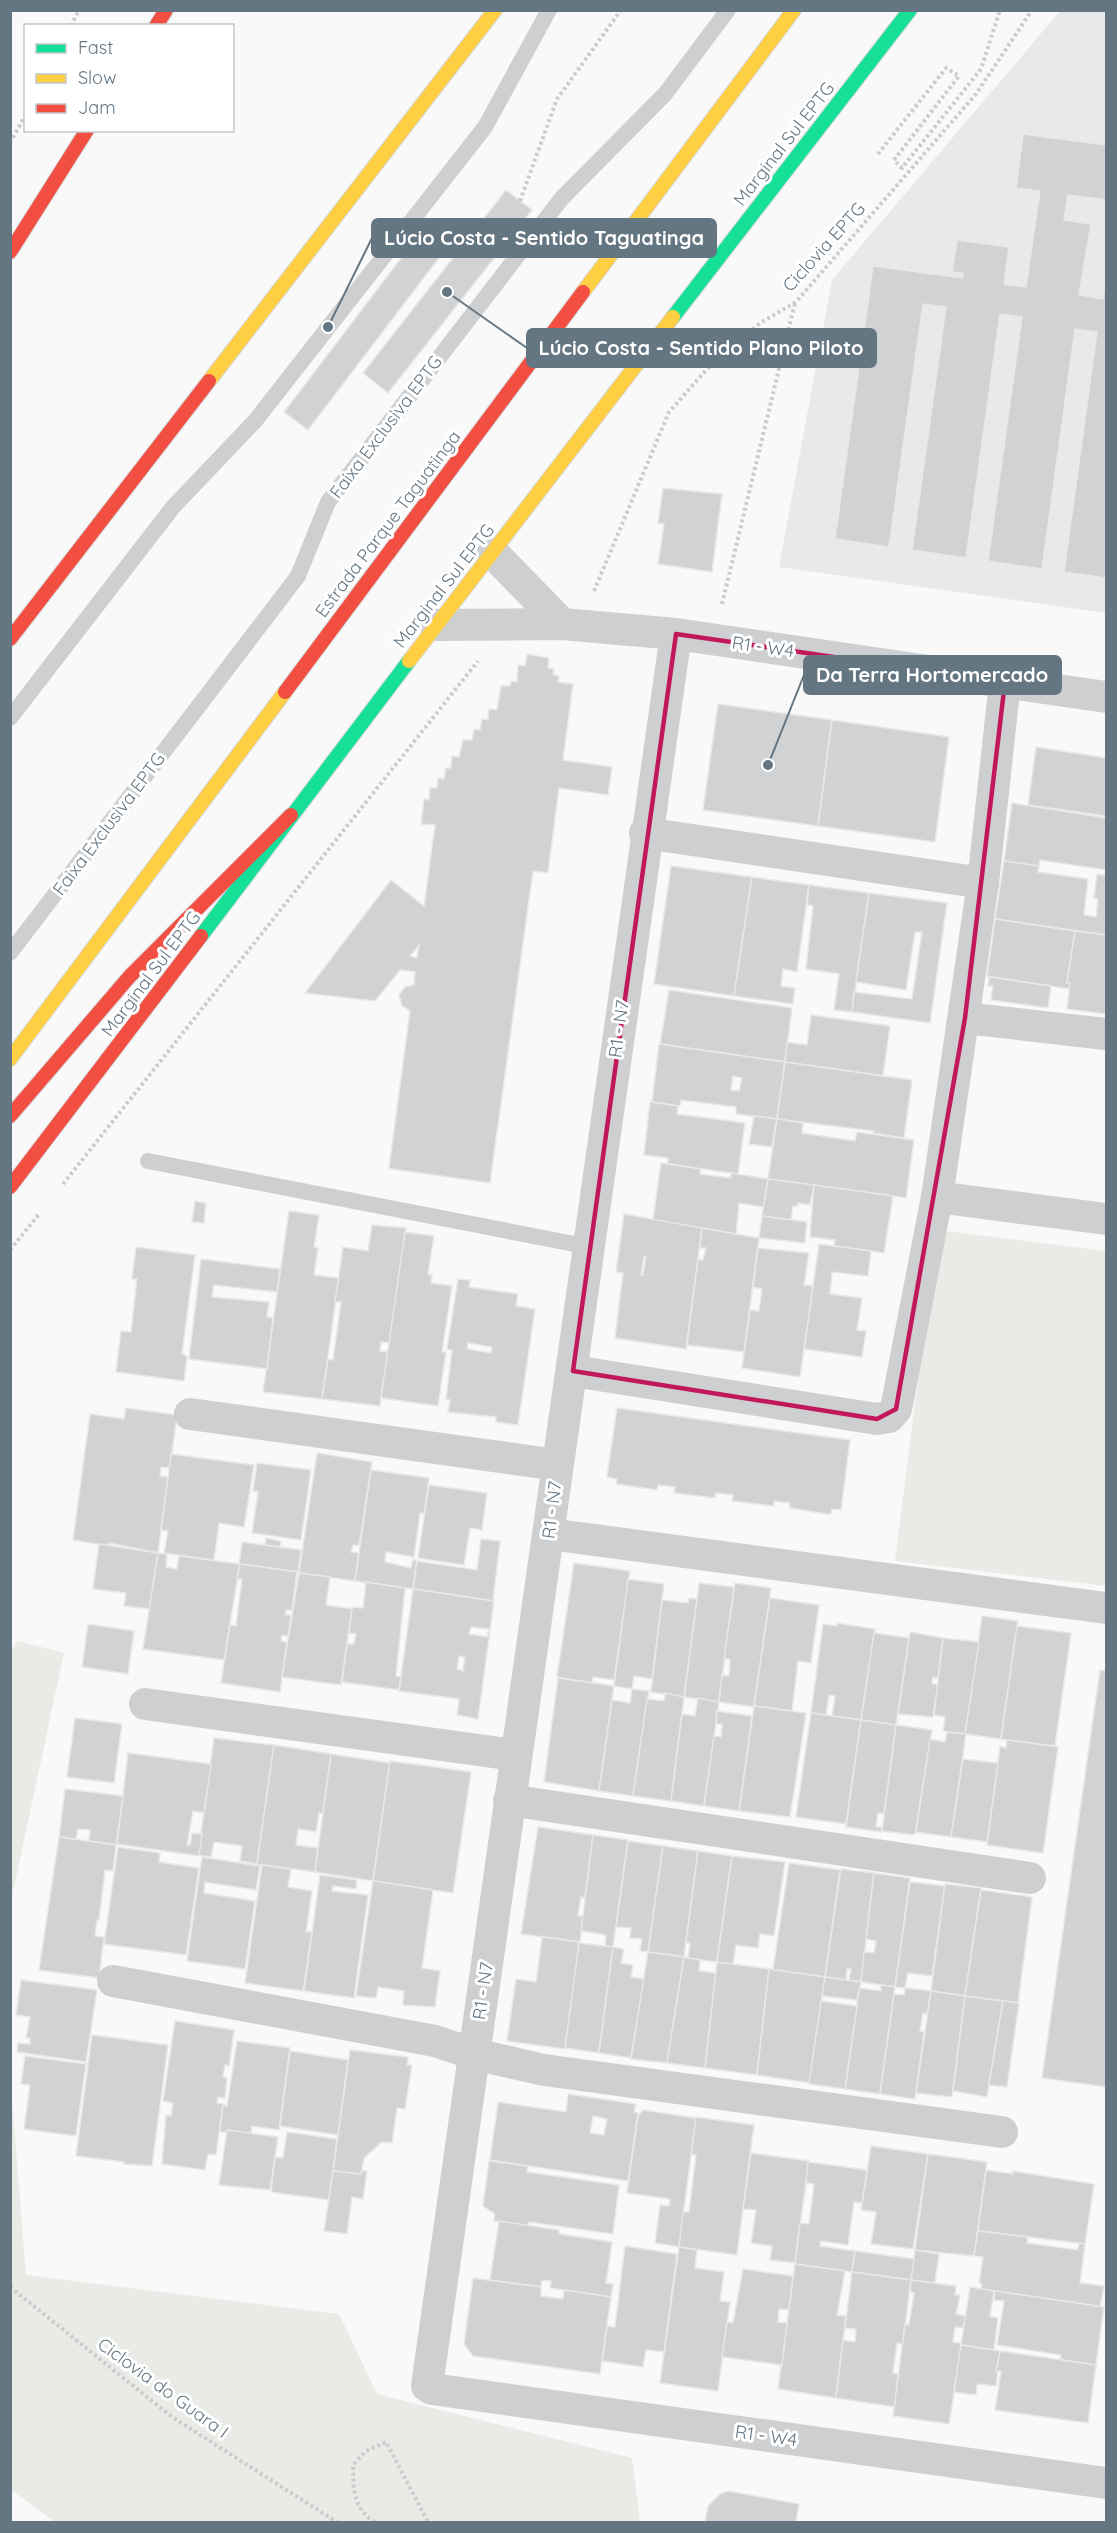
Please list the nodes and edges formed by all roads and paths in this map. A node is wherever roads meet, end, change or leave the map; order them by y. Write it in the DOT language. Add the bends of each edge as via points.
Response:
graph roads {
  1 [pos="79,10"];
  2 [pos="166,10"];
  3 [pos="495,10"];
  4 [pos="549,10"];
  5 [pos="621,10"];
  6 [pos="728,10"];
  7 [pos="794,10"];
  8 [pos="910,10"];
  9 [pos="1000,10"];
  10 [pos="1032,10"];
  11 [pos="72,24"];
  12 [pos="157,24"];
  13 [pos="24,118"];
  14 [pos="86,132"];
  15 [pos="10,143"];
  16 [pos="878,154"];
  17 [pos="520,201"];
  18 [pos="10,252"];
  19 [pos="796,302"];
  20 [pos="493,553"];
  21 [pos="507,624"];
  22 [pos="436,625"];
  23 [pos="572,625"];
  24 [pos="676,634"];
  25 [pos="10,639"];
  26 [pos="724,641"];
  27 [pos="1005,682"];
  28 [pos="1107,697"];
  29 [pos="10,718"];
  30 [pos="291,815"];
  31 [pos="645,833"];
  32 [pos="983,883"];
  33 [pos="10,953"];
  34 [pos="965,1018"];
  35 [pos="1107,1034"];
  36 [pos="10,1059"];
  37 [pos="10,1116"];
  38 [pos="148,1161"];
  39 [pos="62,1185"];
  40 [pos="10,1187"];
  41 [pos="937,1197"];
  42 [pos="47,1203"];
  43 [pos="1107,1219"];
  44 [pos="590,1247"];
  45 [pos="10,1250"];
  46 [pos="573,1371"];
  47 [pos="190,1414"];
  48 [pos="557,1465"];
  49 [pos="549,1534"];
  50 [pos="1107,1608"];
  51 [pos="145,1704"];
  52 [pos="514,1755"];
  53 [pos="509,1800"];
  54 [pos="1030,1878"];
  55 [pos="113,1981"];
  56 [pos="474,2055"];
  57 [pos="1002,2132"];
  58 [pos="10,2287"];
  59 [pos="427,2386"];
  60 [pos="1107,2484"];
  61 [pos="337,2523"];
  62 [pos="375,2523"];
  63 [pos="428,2523"];
  1 -- 11 [label="path"];
  2 -- 12 [label="main road"];
  3 -- 25 [label="main road"];
  4 -- 29 [label="lane" via="484,127 255,421 173,507"];
  5 -- 17 [label="path" via="556,99"];
  6 -- 33 [label="lane, Faixa Exclusiva EPTG" via="665,94 562,198 328,502 298,576"];
  7 -- 36 [label="main road, Estrada Parque Taguatinga"];
  8 -- 20 [label="main road, Marginal Sul EPTG"];
  9 -- 16 [label="path" via="981,69 902,168 894,160 959,76 946,68"];
  10 -- 19 [label="path, Ciclovia EPTG" via="976,94"];
  13 -- 15 [label="path"];
  14 -- 18 [label="main road"];
  19 -- 23 [label="path, Ciclovia EPTG" via="760,323 725,353 669,412 604,564"];
  19 -- 26 [label="path" via="722,598"];
  20 -- 22 [label="main road, Marginal Sul EPTG"];
  20 -- 23 [label="street"];
  21 -- 22 [label="street, R1 - W4"];
  21 -- 23 [label="street, R1 - W4"];
  21 -- 39 [label="path"];
  22 -- 30 [label="main road, Marginal Sul EPTG"];
  23 -- 24 [label="street, R1 - W4"];
  24 -- 26 [label="street, R1 - W4"];
  24 -- 31 [label="street, R1 - N7"];
  26 -- 27 [label="street, R1 - W4"];
  27 -- 28 [label="street, R1 - W4"];
  27 -- 32 [label="street"];
  30 -- 37 [label="main road" via="130,976"];
  30 -- 40 [label="main road, Marginal Sul EPTG"];
  31 -- 32 [label="street"];
  31 -- 44 [label="street, R1 - N7"];
  32 -- 34 [label="street"];
  34 -- 35 [label="street"];
  34 -- 41 [label="street"];
  38 -- 44 [label="lane"];
  41 -- 43 [label="street"];
  41 -- 46 [label="street" via="897,1409 889,1417 877,1419"];
  42 -- 45 [label="path"];
  44 -- 46 [label="street, R1 - N7"];
  46 -- 48 [label="street, R1 - N7"];
  47 -- 48 [label="street"];
  48 -- 49 [label="street, R1 - N7"];
  49 -- 50 [label="street"];
  49 -- 52 [label="street, R1 - N7"];
  51 -- 52 [label="street"];
  52 -- 53 [label="street, R1 - N7"];
  53 -- 54 [label="street"];
  53 -- 56 [label="street, R1 - N7"];
  55 -- 56 [label="street" via="435,2041"];
  56 -- 57 [label="street" via="544,2070"];
  56 -- 59 [label="street, R1 - N7"];
  58 -- 61 [label="path, Ciclovia do Guara I" via="172,2417"];
  59 -- 60 [label="street, R1 - W4"];
  62 -- 63 [label="path" via="364,2516 353,2492 353,2465 366,2451 386,2442"];
}
